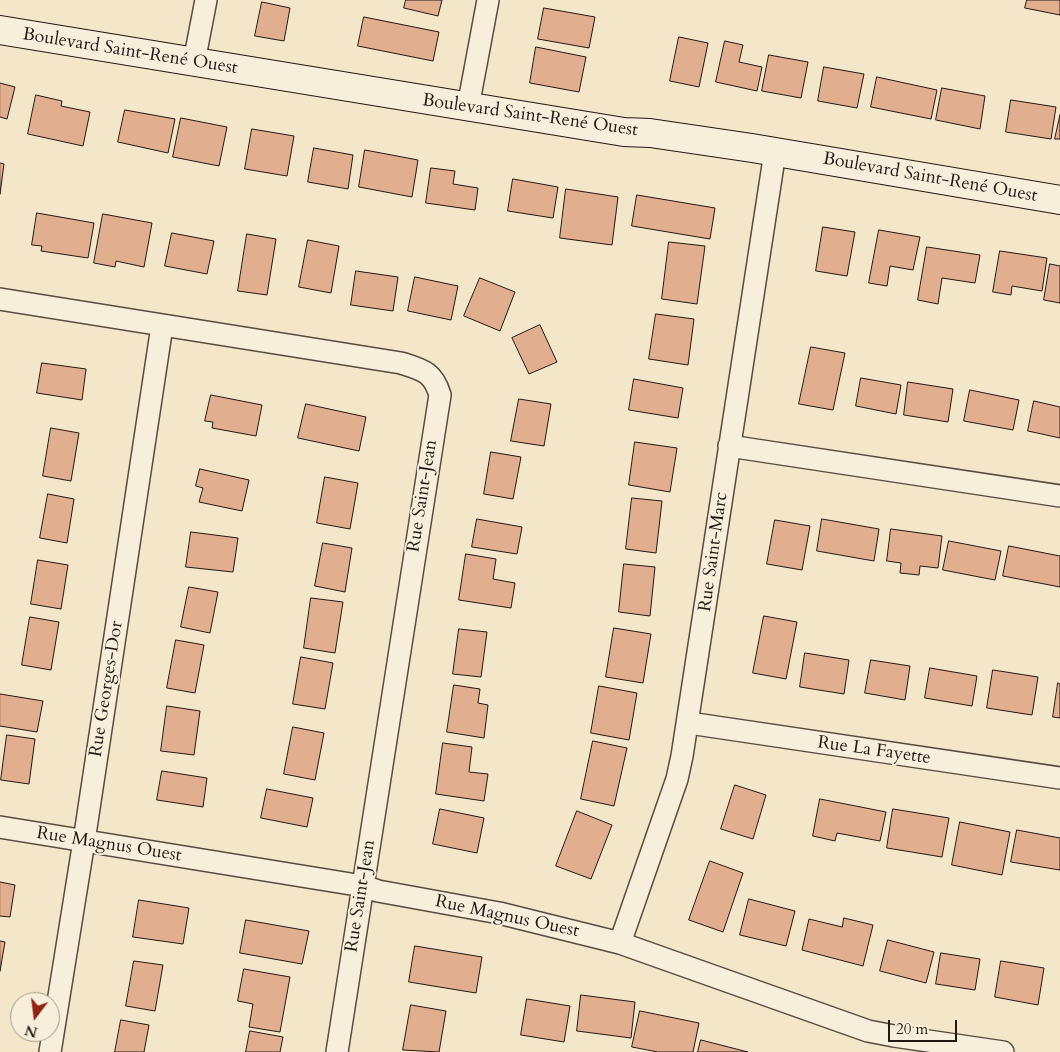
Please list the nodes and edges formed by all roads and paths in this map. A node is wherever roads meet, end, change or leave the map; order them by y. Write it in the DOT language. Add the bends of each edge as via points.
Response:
graph roads {
  1 [pos="206,0"];
  2 [pos="488,0"];
  3 [pos="0,30"];
  4 [pos="194,62"];
  5 [pos="468,107"];
  6 [pos="775,152"];
  7 [pos="1060,200"];
  8 [pos="0,299"];
  9 [pos="162,326"];
  10 [pos="729,446"];
  11 [pos="1060,496"];
  12 [pos="689,723"];
  13 [pos="1060,778"];
  14 [pos="0,827"];
  15 [pos="84,841"];
  16 [pos="363,886"];
  17 [pos="620,943"];
  18 [pos="992,1051"];
  19 [pos="50,1052"];
  20 [pos="337,1052"];
  1 -- 4 [label="street"];
  2 -- 5 [label="street"];
  3 -- 4 [label="street, Boulevard Saint-René Ouest"];
  4 -- 5 [label="street, Boulevard Saint-René Ouest"];
  5 -- 6 [label="street, Boulevard Saint-René Ouest"];
  6 -- 7 [label="street, Boulevard Saint-René Ouest"];
  6 -- 10 [label="street, Rue Saint-Marc"];
  8 -- 9 [label="street, Rue Saint-Jean"];
  9 -- 15 [label="street, Rue Georges-Dor"];
  9 -- 16 [label="street, Rue Saint-Jean" via="401,363 421,369 436,381 440,396"];
  10 -- 11 [label="street"];
  10 -- 12 [label="street, Rue Saint-Marc"];
  12 -- 13 [label="street, Rue La Fayette"];
  12 -- 17 [label="street, Rue Saint-Marc" via="677,778"];
  14 -- 15 [label="street, Rue Magnus Ouest"];
  15 -- 16 [label="street, Rue Magnus Ouest"];
  15 -- 19 [label="street, Rue Georges-Dor"];
  16 -- 17 [label="street, Rue Magnus Ouest" via="499,913"];
  16 -- 20 [label="street, Rue Saint-Jean"];
  17 -- 18 [label="street, Rue Magnus Ouest" via="868,1031"];
}
